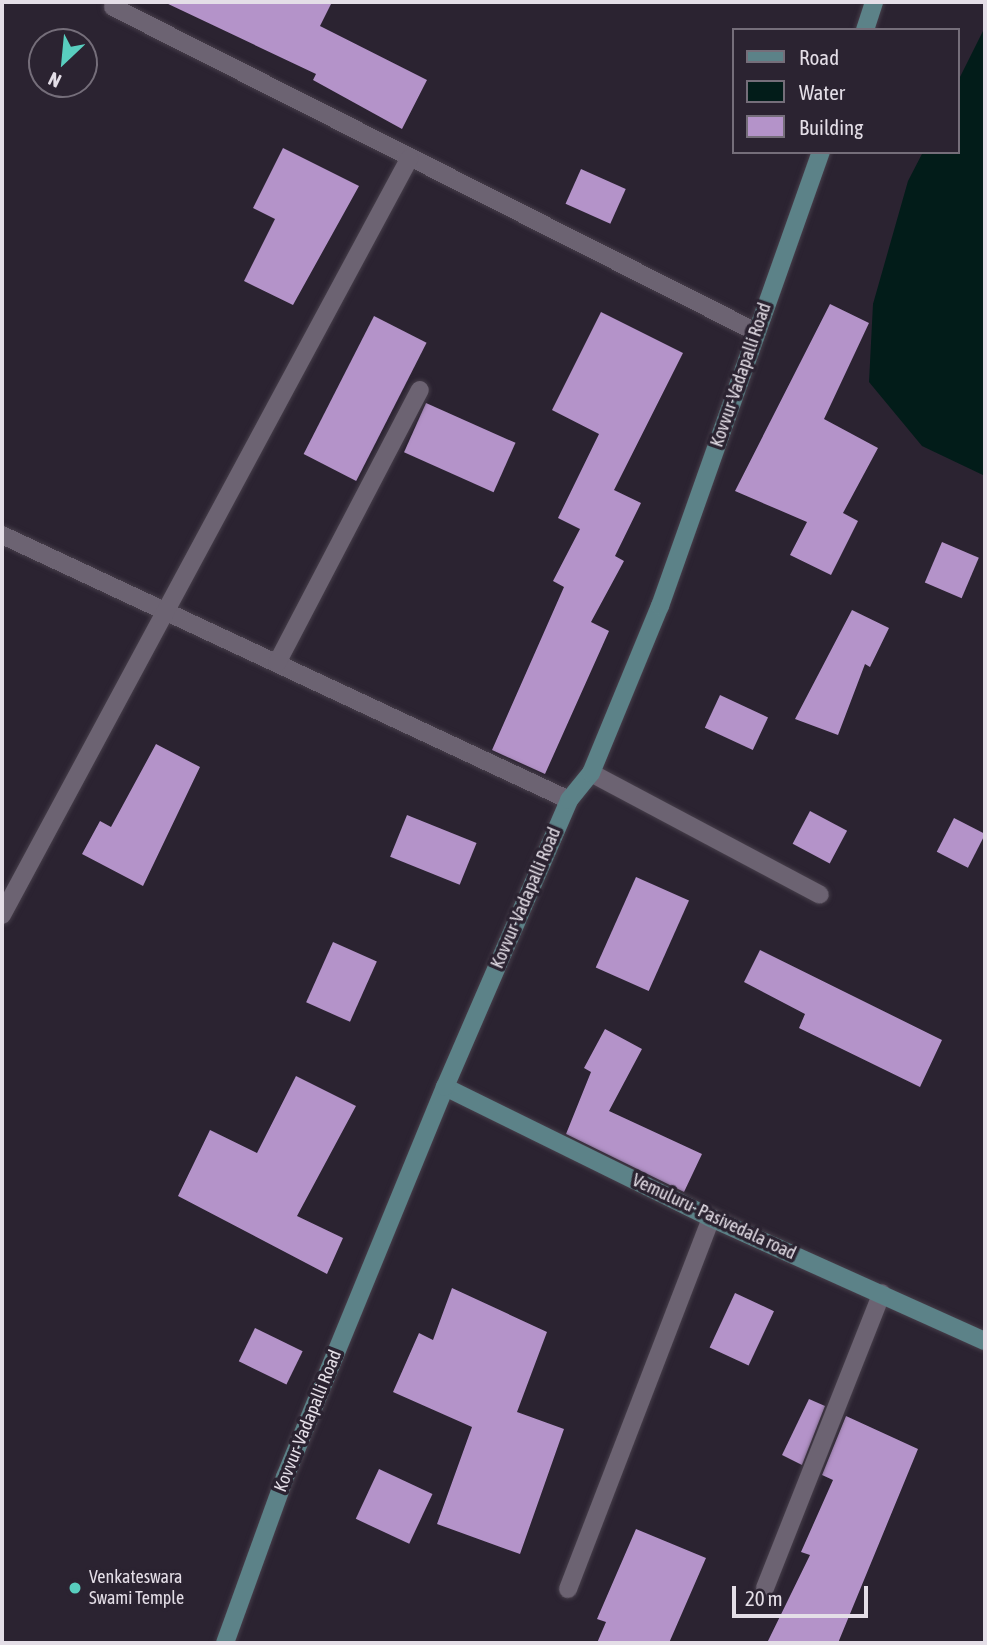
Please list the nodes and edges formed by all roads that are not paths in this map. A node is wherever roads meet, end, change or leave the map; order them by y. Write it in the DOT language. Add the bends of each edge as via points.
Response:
graph roads {
  1 [pos="874,2"];
  2 [pos="113,8"];
  3 [pos="865,28"];
  4 [pos="820,154"];
  5 [pos="409,159"];
  6 [pos="756,332"];
  7 [pos="420,390"];
  8 [pos="2,535"];
  9 [pos="165,612"];
  10 [pos="276,663"];
  11 [pos="591,773"];
  12 [pos="569,800"];
  13 [pos="820,895"];
  14 [pos="2,915"];
  15 [pos="445,1087"];
  16 [pos="711,1218"];
  17 [pos="882,1293"];
  18 [pos="985,1342"];
  19 [pos="765,1588"];
  20 [pos="568,1589"];
  21 [pos="225,1643"];
  1 -- 3 [label="main road"];
  2 -- 5 [label="street"];
  4 -- 6 [label="main road, Kovvur-Vadapalli Road"];
  5 -- 6 [label="street"];
  5 -- 9 [label="street"];
  6 -- 11 [label="main road, Kovvur-Vadapalli Road" via="660,606"];
  7 -- 10 [label="street"];
  8 -- 9 [label="street"];
  9 -- 10 [label="street"];
  9 -- 14 [label="street"];
  10 -- 12 [label="street"];
  11 -- 12 [label="main road, Kovvur-Vadapalli Road"];
  11 -- 13 [label="street"];
  12 -- 15 [label="main road, Kovvur-Vadapalli Road"];
  15 -- 16 [label="main road, Vemuluru- Pasivedala road"];
  15 -- 21 [label="main road, Kovvur-Vadapalli Road" via="285,1477"];
  16 -- 17 [label="main road, Vemuluru- Pasivedala road"];
  16 -- 20 [label="street"];
  17 -- 18 [label="main road, Vemuluru- Pasivedala road"];
  17 -- 19 [label="street"];
}
